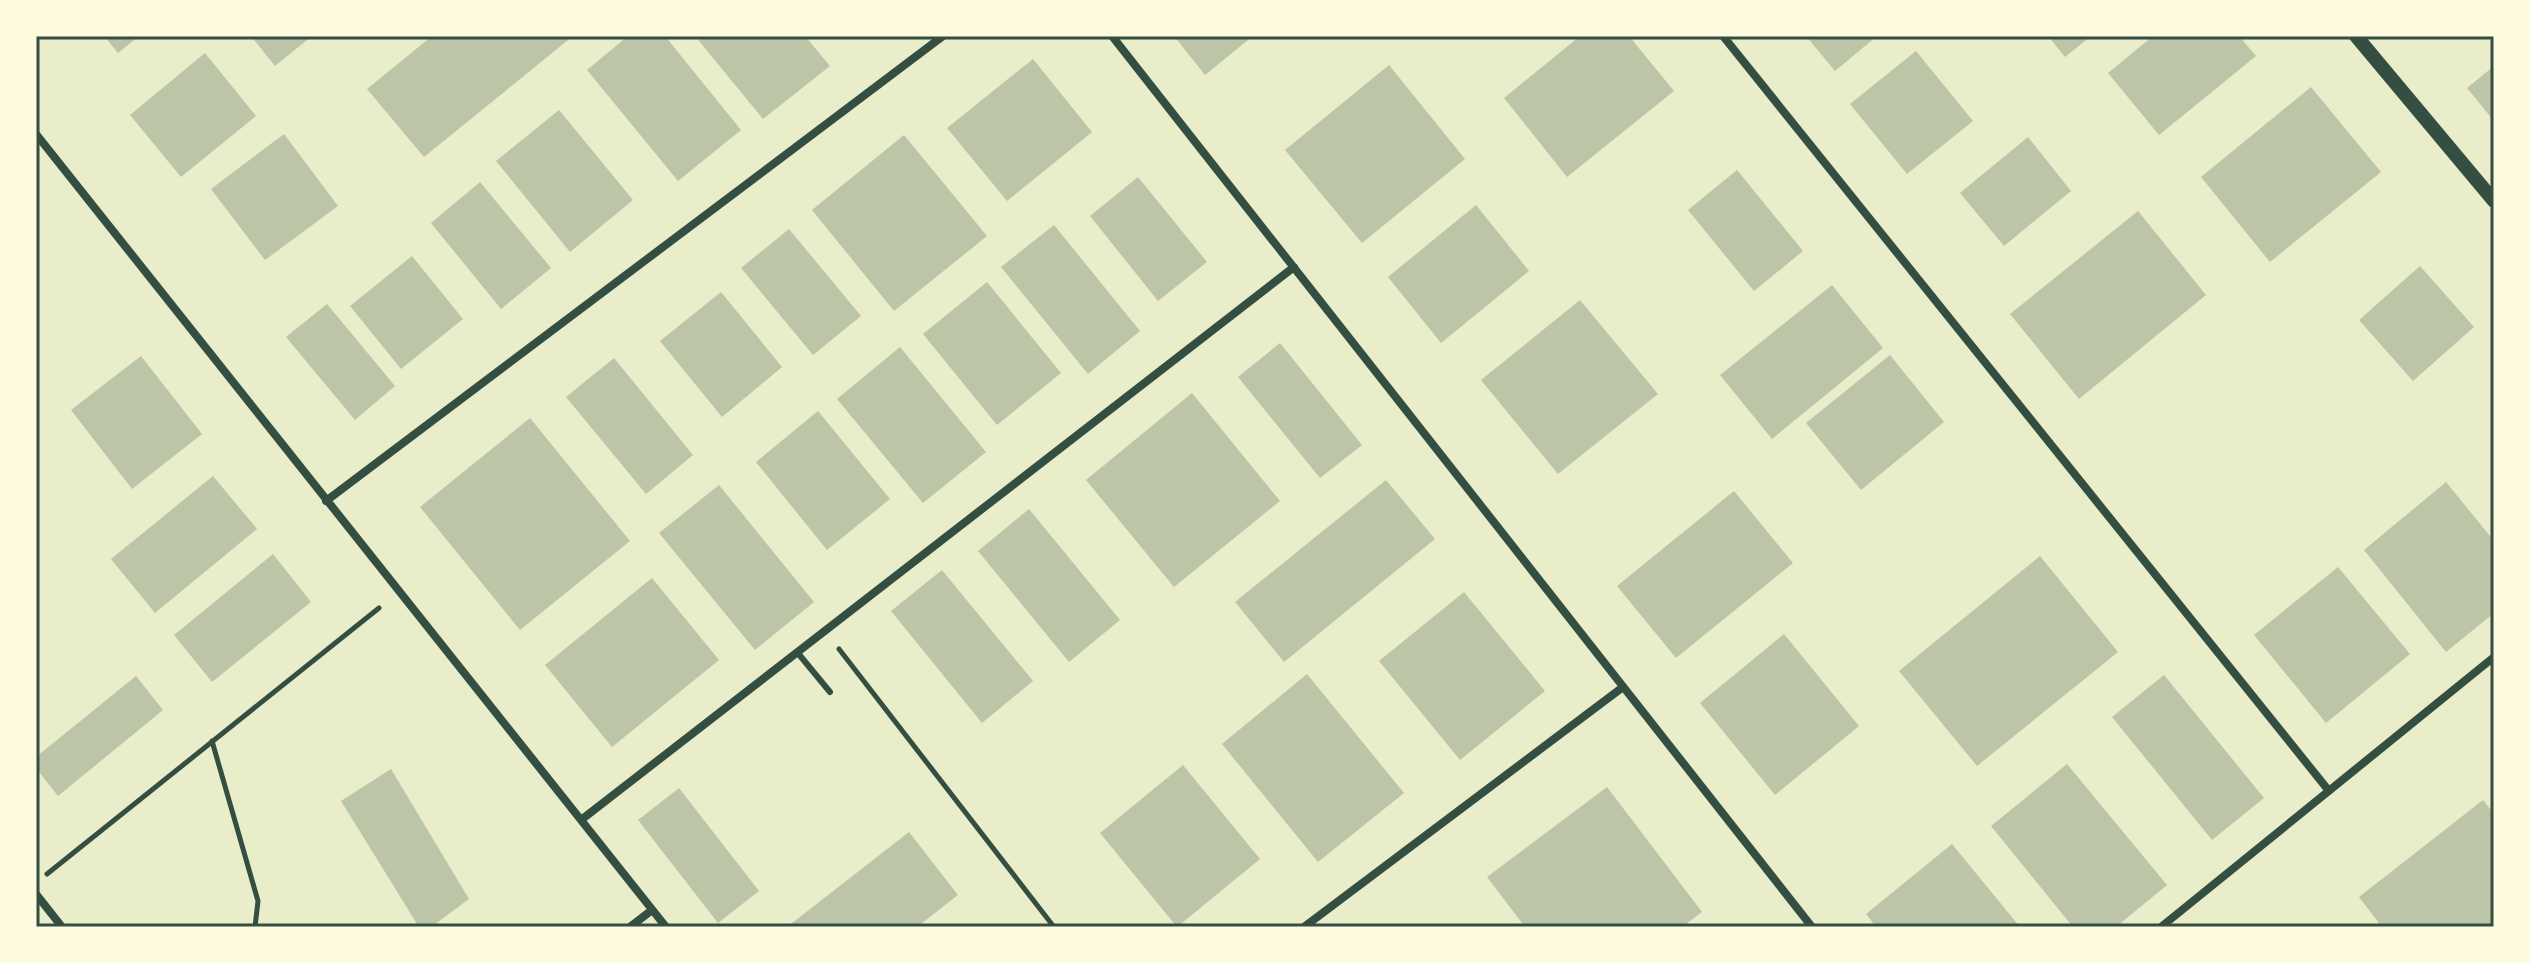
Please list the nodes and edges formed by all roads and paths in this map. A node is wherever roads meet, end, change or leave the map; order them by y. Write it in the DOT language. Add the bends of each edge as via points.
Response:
graph roads {
  1 [pos="943,36"];
  2 [pos="1112,36"];
  3 [pos="1723,36"];
  4 [pos="2356,36"];
  5 [pos="36,134"];
  6 [pos="2494,201"];
  7 [pos="1294,267"];
  8 [pos="326,501"];
  9 [pos="399,592"];
  10 [pos="824,631"];
  11 [pos="797,652"];
  12 [pos="2494,657"];
  13 [pos="1623,687"];
  14 [pos="830,692"];
  15 [pos="212,741"];
  16 [pos="2329,791"];
  17 [pos="581,820"];
  18 [pos="36,882"];
  19 [pos="36,894"];
  20 [pos="652,910"];
  21 [pos="62,927"];
  22 [pos="255,927"];
  23 [pos="630,927"];
  24 [pos="666,927"];
  25 [pos="1054,927"];
  26 [pos="1304,927"];
  27 [pos="1812,927"];
  28 [pos="2161,927"];
  1 -- 8 [label="street"];
  2 -- 7 [label="street"];
  3 -- 16 [label="street"];
  4 -- 6 [label="street"];
  5 -- 8 [label="street"];
  7 -- 10 [label="street"];
  7 -- 13 [label="street"];
  8 -- 9 [label="street"];
  9 -- 15 [label="path"];
  9 -- 17 [label="street"];
  10 -- 11 [label="street"];
  10 -- 25 [label="path"];
  11 -- 14 [label="lane"];
  11 -- 17 [label="street"];
  12 -- 16 [label="street"];
  13 -- 26 [label="street"];
  13 -- 27 [label="street"];
  15 -- 18 [label="path"];
  15 -- 22 [label="path" via="258,901"];
  16 -- 28 [label="street"];
  17 -- 20 [label="street"];
  19 -- 21 [label="street"];
  20 -- 23 [label="street"];
  20 -- 24 [label="street"];
}
